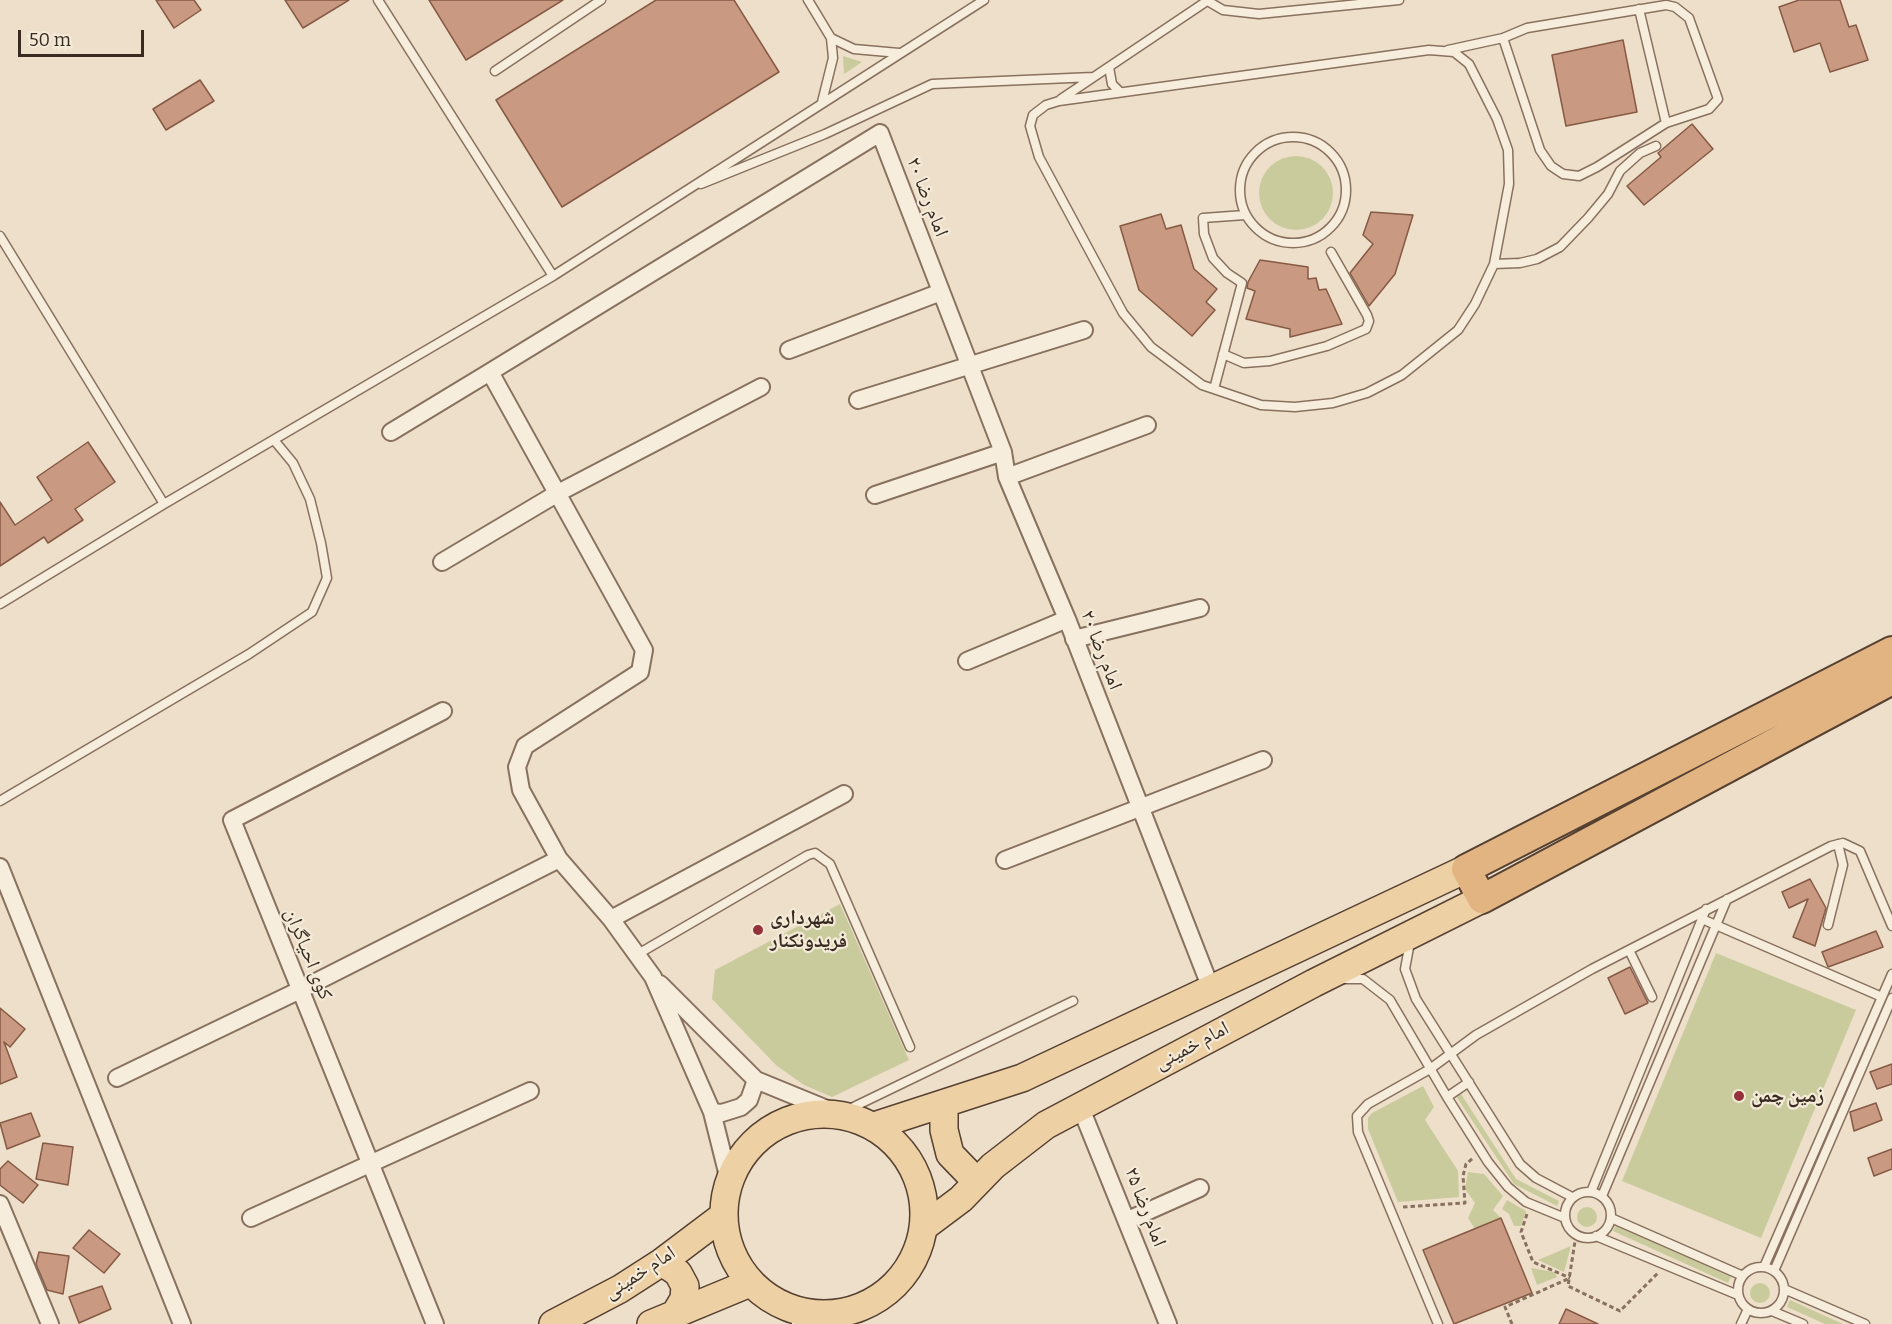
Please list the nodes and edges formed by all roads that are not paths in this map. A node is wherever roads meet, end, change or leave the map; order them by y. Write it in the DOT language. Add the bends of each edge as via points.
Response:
graph roads {
  1 [pos="378,0"];
  2 [pos="601,0"];
  3 [pos="808,0"];
  4 [pos="984,0"];
  5 [pos="1207,0"];
  6 [pos="1399,0"];
  7 [pos="1639,9"];
  8 [pos="831,38"];
  9 [pos="1503,38"];
  10 [pos="1442,51"];
  11 [pos="899,53"];
  12 [pos="1109,67"];
  13 [pos="495,71"];
  14 [pos="1093,77"];
  15 [pos="1120,92"];
  16 [pos="1059,101"];
  17 [pos="822,102"];
  18 [pos="1666,123"];
  19 [pos="1656,146"];
  20 [pos="682,193"];
  21 [pos="1245,215"];
  22 [pos="0,236"];
  23 [pos="1331,252"];
  24 [pos="1494,264"];
  25 [pos="553,276"];
  26 [pos="941,292"];
  27 [pos="1084,330"];
  28 [pos="789,350"];
  29 [pos="1223,354"];
  30 [pos="970,366"];
  31 [pos="490,372"];
  32 [pos="761,387"];
  33 [pos="1214,389"];
  34 [pos="858,400"];
  35 [pos="1147,425"];
  36 [pos="391,432"];
  37 [pos="274,440"];
  38 [pos="1003,452"];
  39 [pos="1007,477"];
  40 [pos="558,493"];
  41 [pos="875,495"];
  42 [pos="164,504"];
  43 [pos="442,561"];
  44 [pos="0,604"];
  45 [pos="1200,608"];
  46 [pos="1067,619"];
  47 [pos="1074,639"];
  48 [pos="1892,651"];
  49 [pos="967,662"];
  50 [pos="1892,680"];
  51 [pos="443,711"];
  52 [pos="1263,760"];
  53 [pos="844,794"];
  54 [pos="0,801"];
  55 [pos="1139,808"];
  56 [pos="1838,844"];
  57 [pos="559,859"];
  58 [pos="1005,860"];
  59 [pos="0,867"];
  60 [pos="1466,869"];
  61 [pos="1482,899"];
  62 [pos="1727,899"];
  63 [pos="1707,909"];
  64 [pos="611,919"];
  65 [pos="1702,919"];
  66 [pos="1716,925"];
  67 [pos="1828,925"];
  68 [pos="1424,926"];
  69 [pos="1892,926"];
  70 [pos="1629,950"];
  71 [pos="638,954"];
  72 [pos="1892,974"];
  73 [pos="653,977"];
  74 [pos="1314,983"];
  75 [pos="300,990"];
  76 [pos="1212,991"];
  77 [pos="1652,997"];
  78 [pos="1882,997"];
  79 [pos="1892,998"];
  80 [pos="1073,1002"];
  81 [pos="1652,1043"];
  82 [pos="910,1047"];
  83 [pos="1666,1047"];
  84 [pos="1451,1054"];
  85 [pos="1430,1069"];
  86 [pos="117,1078"];
  87 [pos="756,1080"];
  88 [pos="1469,1082"];
  89 [pos="530,1091"];
  90 [pos="1447,1097"];
  91 [pos="944,1105"];
  92 [pos="1080,1106"];
  93 [pos="712,1112"];
  94 [pos="1623,1112"];
  95 [pos="839,1114"];
  96 [pos="1637,1117"];
  97 [pos="874,1126"];
  98 [pos="1825,1128"];
  99 [pos="1834,1132"];
  100 [pos="370,1164"];
  101 [pos="729,1180"];
  102 [pos="977,1182"];
  103 [pos="1200,1188"];
  104 [pos="1591,1192"];
  105 [pos="1602,1196"];
  106 [pos="1572,1197"];
  107 [pos="0,1204"];
  108 [pos="1788,1211"];
  109 [pos="1798,1215"];
  110 [pos="723,1216"];
  111 [pos="251,1218"];
  112 [pos="1565,1218"];
  113 [pos="1611,1218"];
  114 [pos="1128,1220"];
  115 [pos="925,1226"];
  116 [pos="1596,1236"];
  117 [pos="662,1262"];
  118 [pos="1764,1267"];
  119 [pos="1774,1271"];
  120 [pos="1743,1276"];
  121 [pos="750,1283"];
  122 [pos="1784,1289"];
  123 [pos="1738,1295"];
  124 [pos="1748,1309"];
  125 [pos="1772,1311"];
  126 [pos="1761,1313"];
  127 [pos="675,1314"];
  128 [pos="832,1315"];
  129 [pos="50,1324"];
  130 [pos="182,1324"];
  131 [pos="435,1324"];
  132 [pos="553,1324"];
  133 [pos="651,1324"];
  134 [pos="800,1324"];
  135 [pos="1168,1324"];
  136 [pos="1438,1324"];
  137 [pos="1741,1324"];
  138 [pos="1756,1324"];
  139 [pos="1803,1324"];
  140 [pos="1865,1324"];
  1 -- 25 [label="lane"];
  2 -- 13 [label="lane"];
  3 -- 8 [label="lane"];
  4 -- 11 [label="lane"];
  5 -- 6 [label="lane" via="1223,10 1259,14"];
  5 -- 12 [label="lane"];
  7 -- 9 [label="lane" via="1527,28"];
  7 -- 18 [label="lane"];
  7 -- 18 [label="lane" via="1666,5 1689,18 1718,99 1709,109"];
  8 -- 11 [label="lane" via="854,49"];
  8 -- 17 [label="lane" via="833,58"];
  9 -- 10 [label="lane"];
  9 -- 18 [label="lane" via="1540,150 1551,166 1563,174 1579,176"];
  10 -- 15 [label="lane"];
  10 -- 24 [label="lane" via="1454,52 1469,64 1508,150 1509,184"];
  11 -- 17 [label="lane"];
  12 -- 14 [label="lane"];
  12 -- 15 [label="lane" via="1112,84"];
  14 -- 16 [label="lane"];
  14 -- 20 [label="lane" via="932,84 825,134"];
  15 -- 16 [label="lane"];
  16 -- 33 [label="lane" via="1034,115 1030,126 1034,140 1123,313 1157,353 1202,385"];
  17 -- 20 [label="lane"];
  19 -- 24 [label="lane" via="1640,153 1620,171 1608,194 1560,247 1537,259"];
  20 -- 25 [label="lane"];
  21 -- 21 [label="lane" via="1256,229 1272,239 1306,242 1322,235 1334,224 1344,201 1344,176 1337,161 1312,141 1295,138 1277,140 1261,148 1248,162 1241,179"];
  21 -- 29 [label="lane" via="1203,218 1213,258 1242,283"];
  22 -- 42 [label="lane"];
  23 -- 29 [label="lane" via="1368,315 1366,329 1327,346 1270,361 1244,363"];
  24 -- 33 [label="lane" via="1458,330 1402,375 1366,393 1333,403 1295,407 1261,405"];
  25 -- 37 [label="lane"];
  26 -- 28 [label="street"];
  26 -- 30 [label="street, امام رضا ۲۰"];
  26 -- 31 [label="street, امام رضا ۲۰" via="880,133"];
  27 -- 30 [label="street"];
  29 -- 33 [label="lane"];
  30 -- 34 [label="street"];
  30 -- 38 [label="street, امام رضا ۲۰"];
  31 -- 36 [label="street"];
  31 -- 40 [label="street"];
  32 -- 40 [label="street"];
  35 -- 39 [label="street"];
  37 -- 42 [label="lane"];
  37 -- 54 [label="lane" via="310,499 321,543 327,578 312,612 249,654"];
  38 -- 39 [label="street, امام رضا ۲۰"];
  38 -- 41 [label="street"];
  39 -- 46 [label="street, امام رضا ۲۰"];
  40 -- 43 [label="street"];
  40 -- 57 [label="street" via="642,642 644,658 640,672 525,746 519,758 520,790"];
  42 -- 44 [label="lane"];
  45 -- 47 [label="street"];
  46 -- 47 [label="street, امام رضا ۲۰"];
  46 -- 49 [label="street"];
  47 -- 55 [label="street, امام رضا ۲۰"];
  48 -- 60 [label="highway"];
  50 -- 61 [label="highway"];
  51 -- 75 [label="street, کوی احیاگران" via="232,820"];
  52 -- 55 [label="street"];
  53 -- 64 [label="street"];
  55 -- 58 [label="street"];
  55 -- 76 [label="street, امام رضا ۲۰"];
  56 -- 62 [label="lane"];
  56 -- 67 [label="lane" via="1844,865"];
  56 -- 69 [label="lane" via="1860,851"];
  57 -- 64 [label="street"];
  57 -- 75 [label="street"];
  59 -- 130 [label="street"];
  60 -- 61 [label="highway"];
  60 -- 76 [label="main road, امام خمینی"];
  61 -- 68 [label="main road, امام خمینی"];
  62 -- 63 [label="lane"];
  62 -- 66 [label="lane"];
  63 -- 65 [label="lane"];
  63 -- 70 [label="lane"];
  64 -- 71 [label="street"];
  65 -- 66 [label="lane"];
  65 -- 81 [label="lane"];
  66 -- 78 [label="lane"];
  66 -- 83 [label="lane"];
  68 -- 74 [label="main road, امام خمینی"];
  68 -- 84 [label="lane" via="1408,944 1405,969 1416,999"];
  70 -- 77 [label="lane"];
  70 -- 84 [label="lane" via="1476,1035"];
  71 -- 73 [label="street"];
  71 -- 82 [label="lane" via="815,853 830,864"];
  72 -- 78 [label="lane"];
  73 -- 87 [label="street"];
  73 -- 93 [label="street"];
  74 -- 85 [label="lane" via="1364,979 1376,986 1390,1000"];
  74 -- 92 [label="main road, امام خمینی"];
  75 -- 86 [label="street"];
  75 -- 100 [label="street, کوی احیاگران"];
  76 -- 91 [label="main road, امام خمینی" via="1022,1078"];
  78 -- 98 [label="lane"];
  79 -- 99 [label="lane"];
  80 -- 95 [label="lane"];
  81 -- 83 [label="lane"];
  81 -- 94 [label="lane"];
  83 -- 96 [label="lane"];
  84 -- 85 [label="lane"];
  84 -- 88 [label="lane"];
  85 -- 90 [label="lane"];
  85 -- 136 [label="lane" via="1368,1104 1358,1116 1358,1132"];
  87 -- 93 [label="street" via="749,1100 741,1107 732,1112"];
  87 -- 95 [label="street"];
  88 -- 90 [label="lane"];
  88 -- 106 [label="lane" via="1520,1164 1536,1178"];
  89 -- 100 [label="street"];
  90 -- 112 [label="lane" via="1508,1187 1530,1204"];
  91 -- 97 [label="main road, امام خمینی"];
  91 -- 102 [label="main road" via="944,1130 950,1154"];
  92 -- 102 [label="main road, امام خمینی" via="1046,1125"];
  92 -- 114 [label="street, امام رضا ۲۵"];
  93 -- 101 [label="street"];
  94 -- 96 [label="lane"];
  94 -- 104 [label="lane"];
  95 -- 97 [label="main road"];
  95 -- 101 [label="main road" via="805,1115 773,1128 746,1150"];
  96 -- 105 [label="lane"];
  97 -- 115 [label="main road" via="909,1158 925,1203"];
  98 -- 99 [label="lane"];
  98 -- 108 [label="lane"];
  99 -- 109 [label="lane"];
  100 -- 111 [label="street"];
  100 -- 131 [label="street, کوی احیاگران"];
  101 -- 110 [label="main road"];
  102 -- 115 [label="main road, امام خمینی"];
  103 -- 114 [label="street"];
  104 -- 105 [label="lane"];
  104 -- 106 [label="lane"];
  105 -- 113 [label="lane"];
  106 -- 112 [label="lane"];
  107 -- 129 [label="street"];
  108 -- 109 [label="lane"];
  108 -- 118 [label="lane"];
  109 -- 119 [label="lane"];
  110 -- 117 [label="main road, امام خمینی"];
  110 -- 121 [label="main road" via="729,1248"];
  112 -- 116 [label="lane" via="1576,1235"];
  113 -- 116 [label="lane" via="1606,1229"];
  113 -- 120 [label="lane"];
  114 -- 135 [label="street, امام رضا ۲۵"];
  115 -- 128 [label="main road" via="915,1259 894,1287 865,1306"];
  116 -- 123 [label="lane"];
  117 -- 127 [label="main road" via="678,1273 685,1286 684,1299"];
  117 -- 132 [label="main road, امام خمینی"];
  118 -- 119 [label="lane"];
  118 -- 120 [label="lane" via="1754,1268"];
  119 -- 122 [label="lane"];
  120 -- 123 [label="lane"];
  121 -- 127 [label="main road"];
  121 -- 128 [label="main road" via="792,1309"];
  122 -- 125 [label="lane" via="1781,1301"];
  122 -- 140 [label="lane"];
  123 -- 124 [label="lane"];
  124 -- 126 [label="lane"];
  124 -- 137 [label="lane"];
  125 -- 126 [label="lane"];
  125 -- 139 [label="lane"];
  126 -- 138 [label="lane"];
  127 -- 133 [label="main road"];
  128 -- 134 [label="street"];
}
